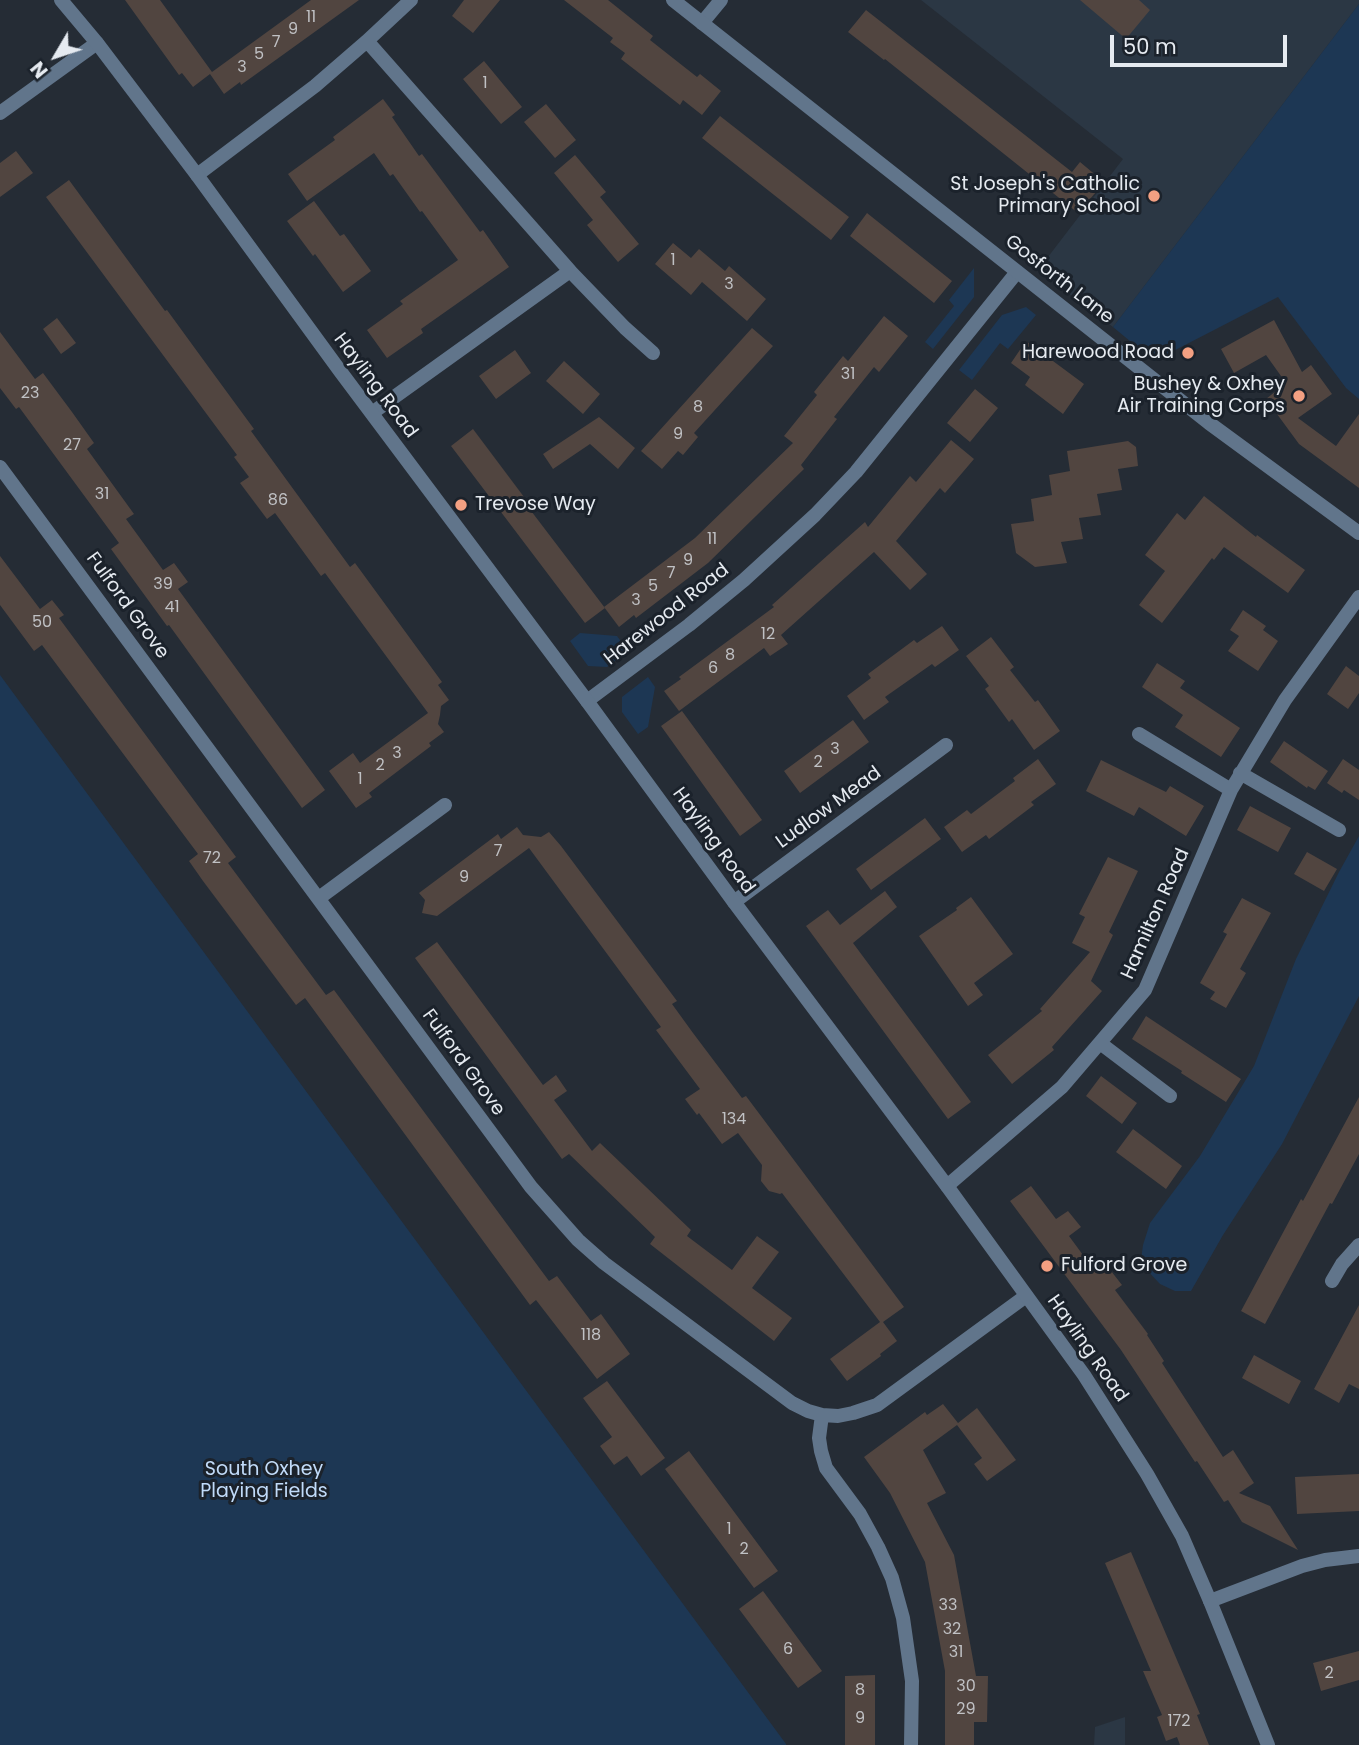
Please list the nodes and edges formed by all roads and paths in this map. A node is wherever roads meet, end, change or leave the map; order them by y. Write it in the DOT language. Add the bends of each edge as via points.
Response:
graph roads {
  1 [pos="61,0"];
  2 [pos="411,0"];
  3 [pos="673,0"];
  4 [pos="721,0"];
  5 [pos="702,23"];
  6 [pos="367,41"];
  7 [pos="97,43"];
  8 [pos="0,113"];
  9 [pos="197,175"];
  10 [pos="570,271"];
  11 [pos="1017,272"];
  12 [pos="653,353"];
  13 [pos="372,413"];
  14 [pos="0,467"];
  15 [pos="1359,533"];
  16 [pos="1359,597"];
  17 [pos="587,701"];
  18 [pos="1139,734"];
  19 [pos="946,745"];
  20 [pos="1240,773"];
  21 [pos="1231,790"];
  22 [pos="445,805"];
  23 [pos="1339,830"];
  24 [pos="318,898"];
  25 [pos="734,902"];
  26 [pos="1100,1043"];
  27 [pos="1170,1096"];
  28 [pos="947,1186"];
  29 [pos="1359,1245"];
  30 [pos="1332,1281"];
  31 [pos="1026,1296"];
  32 [pos="822,1415"];
  33 [pos="1359,1556"];
  34 [pos="1210,1601"];
  35 [pos="911,1745"];
  36 [pos="1268,1745"];
  1 -- 7 [label="street, Hayling Road"];
  2 -- 6 [label="street"];
  3 -- 5 [label="street, Gosforth Lane"];
  4 -- 5 [label="street"];
  5 -- 11 [label="street, Gosforth Lane"];
  6 -- 9 [label="street"];
  6 -- 10 [label="street"];
  7 -- 8 [label="street"];
  7 -- 9 [label="street, Hayling Road"];
  9 -- 13 [label="street, Hayling Road"];
  10 -- 12 [label="street"];
  10 -- 13 [label="street"];
  11 -- 15 [label="street, Gosforth Lane" via="1209,423"];
  11 -- 17 [label="street, Harewood Road" via="883,440 815,515 689,625"];
  13 -- 17 [label="street, Hayling Road"];
  14 -- 24 [label="street, Fulford Grove"];
  16 -- 20 [label="street, Hamilton Road" via="1285,700"];
  17 -- 25 [label="street, Hayling Road"];
  18 -- 21 [label="street"];
  19 -- 25 [label="street, Ludlow Mead"];
  20 -- 21 [label="street, Hamilton Road"];
  20 -- 23 [label="street"];
  21 -- 26 [label="street, Hamilton Road" via="1146,990"];
  22 -- 24 [label="street"];
  24 -- 32 [label="street, Fulford Grove" via="531,1187 578,1240 792,1403"];
  25 -- 28 [label="street, Hayling Road"];
  26 -- 27 [label="street"];
  26 -- 28 [label="street, Hamilton Road" via="1062,1087"];
  28 -- 31 [label="street, Hayling Road"];
  29 -- 30 [label="street"];
  31 -- 32 [label="street, Fulford Grove" via="877,1405 838,1416"];
  31 -- 34 [label="street, Hayling Road" via="1084,1375 1147,1474 1182,1536"];
  32 -- 35 [label="street" via="819,1438 826,1468 878,1547 903,1618 912,1681"];
  33 -- 34 [label="street" via="1302,1566"];
  34 -- 36 [label="street, Hayling Road"];
}
